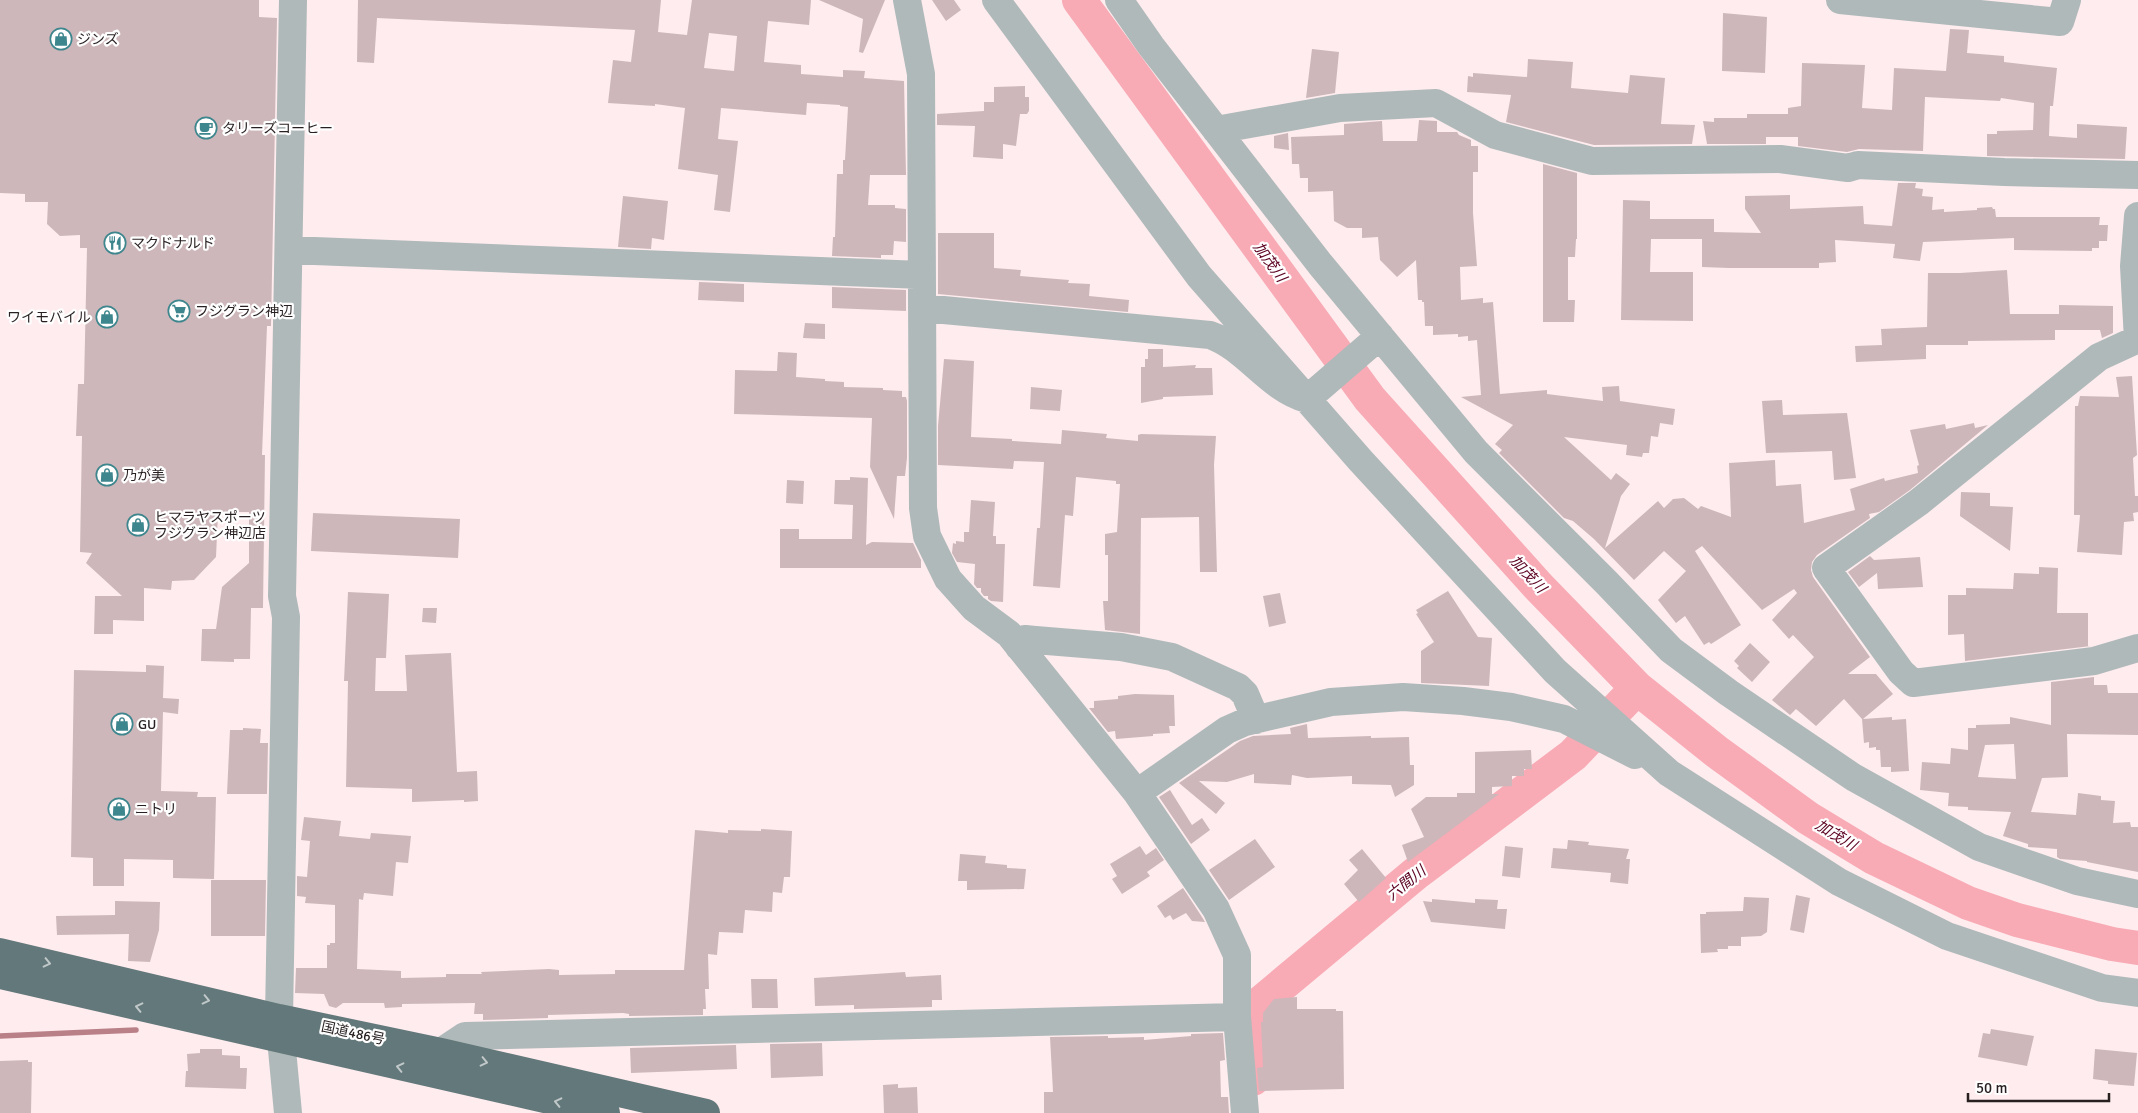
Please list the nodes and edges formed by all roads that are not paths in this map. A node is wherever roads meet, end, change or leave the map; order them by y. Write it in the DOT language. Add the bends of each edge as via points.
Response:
graph roads {
  1 [pos="293,0"];
  2 [pos="907,0"];
  3 [pos="996,0"];
  4 [pos="1119,0"];
  5 [pos="1840,0"];
  6 [pos="2068,0"];
  7 [pos="1216,130"];
  8 [pos="2138,175"];
  9 [pos="2138,216"];
  10 [pos="289,250"];
  11 [pos="922,274"];
  12 [pos="922,308"];
  13 [pos="1380,336"];
  14 [pos="2138,339"];
  15 [pos="1307,399"];
  16 [pos="1019,647"];
  17 [pos="2138,648"];
  18 [pos="1256,720"];
  19 [pos="1669,773"];
  20 [pos="1137,793"];
  21 [pos="2138,894"];
  22 [pos="0,952"];
  23 [pos="0,975"];
  24 [pos="2138,993"];
  25 [pos="1237,1017"];
  26 [pos="280,1029"];
  27 [pos="440,1052"];
  28 [pos="615,1106"];
  29 [pos="288,1113"];
  30 [pos="706,1113"];
  31 [pos="1244,1113"];
  1 -- 10 [label="street"];
  2 -- 11 [label="street" via="920,74"];
  3 -- 15 [label="street" via="1200,276"];
  4 -- 7 [label="street"];
  5 -- 6 [label="street" via="2060,22"];
  7 -- 8 [label="street" via="1340,108 1436,103 1495,135 1592,161 1780,160 1848,168 1858,165"];
  7 -- 13 [label="street"];
  9 -- 14 [label="street" via="2134,266"];
  10 -- 11 [label="street"];
  10 -- 26 [label="street" via="282,596 286,617"];
  11 -- 12 [label="street"];
  12 -- 15 [label="street" via="1210,335 1224,340 1281,386"];
  12 -- 16 [label="street" via="923,508 927,536 948,579 974,608 1009,634"];
  13 -- 15 [label="street"];
  13 -- 21 [label="street" via="1476,452 1678,656 1853,777 1979,847 2076,881"];
  14 -- 17 [label="street" via="2099,357 1919,502 1826,568 1913,683 2094,661"];
  15 -- 19 [label="street" via="1555,671"];
  16 -- 18 [label="street" via="1025,639 1121,646 1172,657 1238,687 1245,694"];
  16 -- 20 [label="street"];
  18 -- 19 [label="street" via="1331,702 1403,697 1463,701 1564,719"];
  18 -- 20 [label="street" via="1227,730"];
  19 -- 24 [label="street" via="1839,882 1947,936 2102,988"];
  20 -- 25 [label="street" via="1216,909 1237,955"];
  22 -- 26 [label="highway, 国道486号, one-way"];
  26 -- 23 [label="highway, 国道486号, one-way"];
  25 -- 27 [label="street" via="465,1036"];
  25 -- 31 [label="street"];
  26 -- 27 [label="highway, 国道486号"];
  28 -- 26 [label="highway, 国道486号, one-way"];
  26 -- 29 [label="street"];
  27 -- 28 [label="highway, 国道486号, one-way"];
  28 -- 30 [label="highway, 国道486号"];
}
